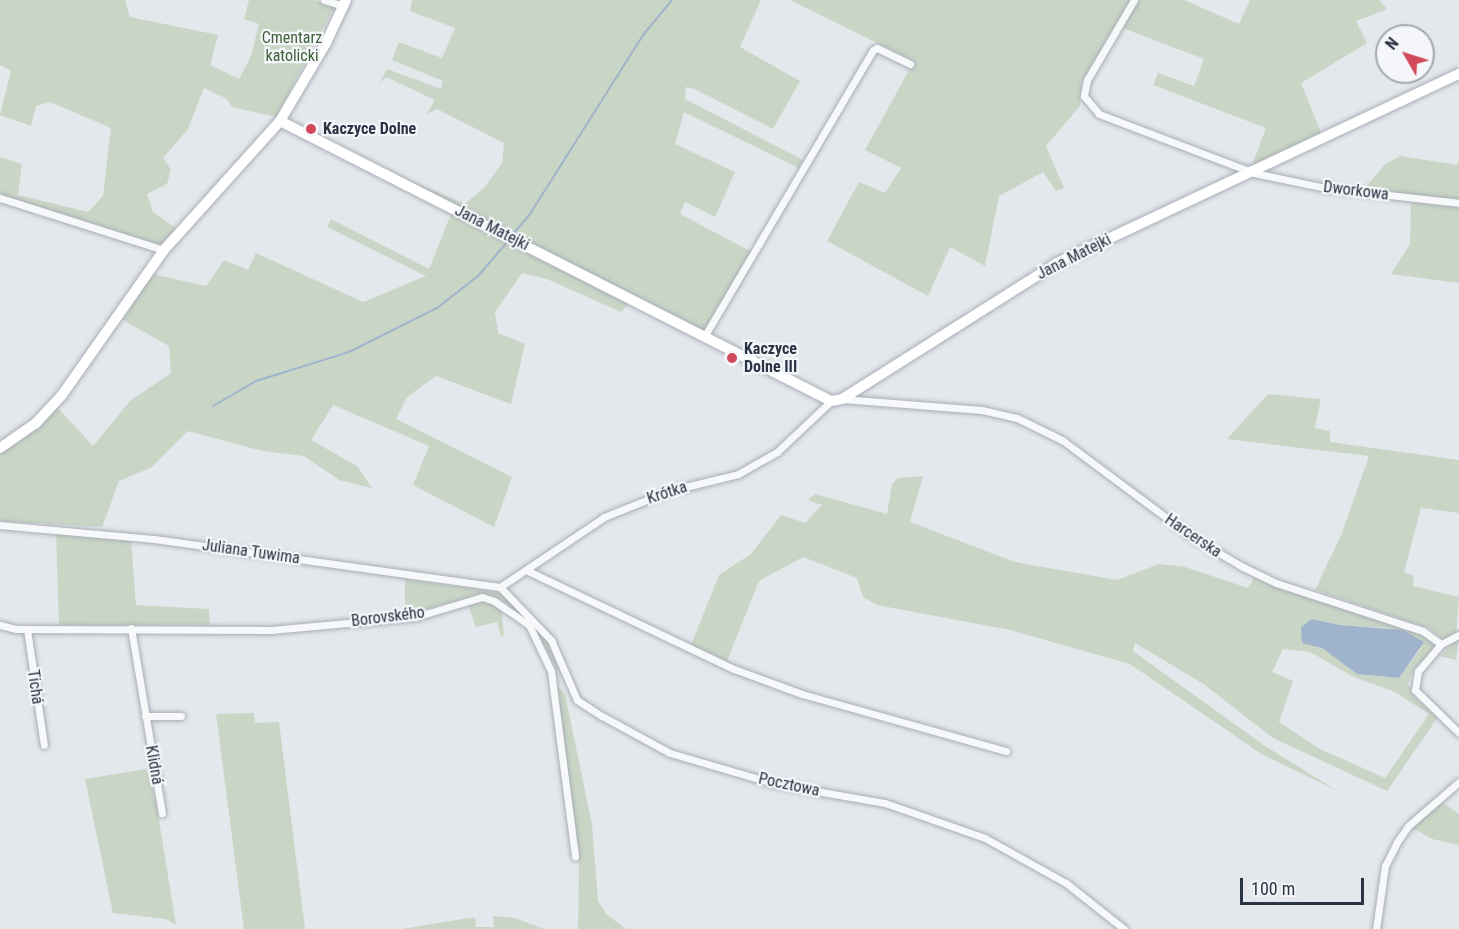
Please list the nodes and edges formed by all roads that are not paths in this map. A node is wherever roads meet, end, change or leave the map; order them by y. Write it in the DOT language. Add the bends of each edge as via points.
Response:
graph roads {
  1 [pos="324,0"];
  2 [pos="1134,0"];
  3 [pos="345,3"];
  4 [pos="910,64"];
  5 [pos="1459,74"];
  6 [pos="280,121"];
  7 [pos="1254,173"];
  8 [pos="0,198"];
  9 [pos="1459,203"];
  10 [pos="164,250"];
  11 [pos="704,337"];
  12 [pos="837,400"];
  13 [pos="0,448"];
  14 [pos="0,525"];
  15 [pos="526,570"];
  16 [pos="500,587"];
  17 [pos="0,625"];
  18 [pos="131,628"];
  19 [pos="27,629"];
  20 [pos="1459,635"];
  21 [pos="1440,644"];
  22 [pos="145,716"];
  23 [pos="181,716"];
  24 [pos="1459,733"];
  25 [pos="44,745"];
  26 [pos="1006,752"];
  27 [pos="1459,782"];
  28 [pos="162,813"];
  29 [pos="575,856"];
  30 [pos="1124,929"];
  31 [pos="1376,929"];
  1 -- 3 [label="street"];
  2 -- 7 [label="street, Dworkowa" via="1087,80 1084,96 1089,106 1099,114"];
  3 -- 6 [label="street" via="326,44"];
  4 -- 11 [label="street" via="877,48 873,50"];
  5 -- 7 [label="street, Jana Matejki"];
  6 -- 10 [label="street"];
  6 -- 11 [label="street, Jana Matejki"];
  7 -- 9 [label="street, Dworkowa" via="1326,188"];
  7 -- 12 [label="street, Jana Matejki" via="1057,263"];
  8 -- 10 [label="street"];
  10 -- 13 [label="street" via="62,395 36,423"];
  11 -- 12 [label="street, Jana Matejki"];
  12 -- 15 [label="street, Krótka" via="777,452 738,474 669,490 604,517"];
  12 -- 21 [label="street, Harcerska" via="982,410 1017,418 1076,449 1192,537 1243,567 1276,583 1423,631"];
  14 -- 16 [label="street, Juliana Tuwima" via="153,538"];
  15 -- 16 [label="street, Krótka"];
  15 -- 26 [label="street" via="734,669 802,694"];
  16 -- 30 [label="street, Pocztowa" via="551,640 577,700 602,716 670,753 776,784 885,803 985,838 1066,884"];
  17 -- 19 [label="street, Borovského"];
  18 -- 19 [label="street, Borovského"];
  18 -- 22 [label="street, Klidná"];
  18 -- 29 [label="street, Borovského" via="271,630 416,617 482,597 494,601 529,625 551,671"];
  19 -- 25 [label="street, Tichá"];
  20 -- 21 [label="street"];
  21 -- 24 [label="street" via="1418,671 1415,690"];
  22 -- 23 [label="street"];
  22 -- 28 [label="street, Klidná"];
  27 -- 31 [label="street" via="1408,826 1397,842 1385,866"];
}
